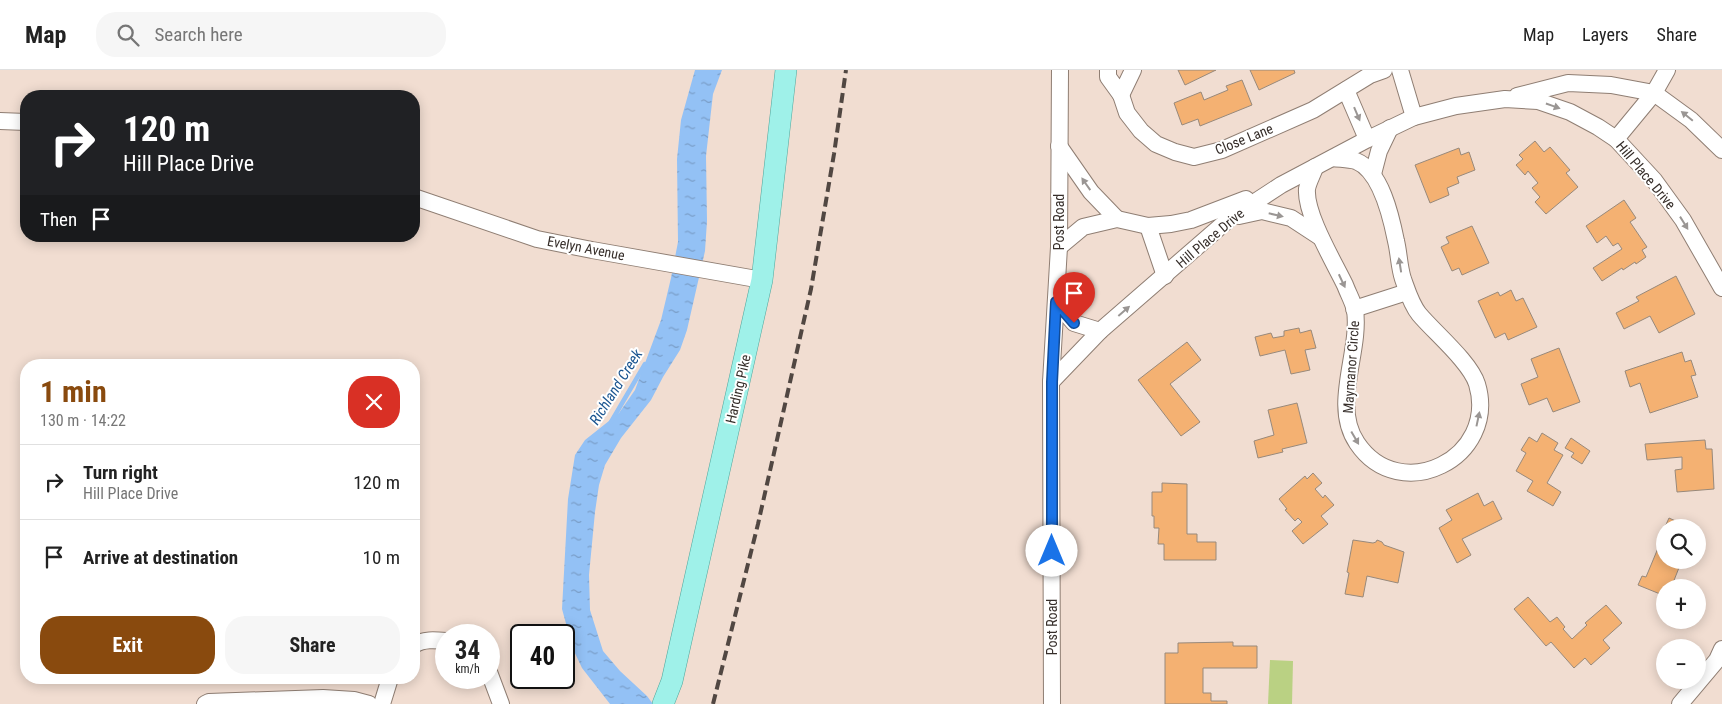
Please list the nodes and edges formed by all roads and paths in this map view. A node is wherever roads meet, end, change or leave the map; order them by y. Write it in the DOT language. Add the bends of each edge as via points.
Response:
graph roads {
  1 [pos="786,70"];
  2 [pos="1060,70"];
  3 [pos="1108,70"];
  4 [pos="1133,70"];
  5 [pos="1400,70"];
  6 [pos="1667,70"];
  7 [pos="1374,72"];
  8 [pos="1346,90"];
  9 [pos="1654,93"];
  10 [pos="1121,95"];
  11 [pos="1505,99"];
  12 [pos="1414,116"];
  13 [pos="0,122"];
  14 [pos="20,122"];
  15 [pos="1390,128"];
  16 [pos="1367,139"];
  17 [pos="1616,139"];
  18 [pos="1059,146"];
  19 [pos="1722,150"];
  20 [pos="1333,158"];
  21 [pos="1315,167"];
  22 [pos="1373,174"];
  23 [pos="1280,185"];
  24 [pos="420,199"];
  25 [pos="1117,219"];
  26 [pos="1229,219"];
  27 [pos="1148,226"];
  28 [pos="1320,237"];
  29 [pos="1059,247"];
  30 [pos="1165,276"];
  31 [pos="762,280"];
  32 [pos="1722,288"];
  33 [pos="1407,292"];
  34 [pos="1056,302"];
  35 [pos="1354,309"];
  36 [pos="1100,332"];
  37 [pos="1052,382"];
  38 [pos="435,640"];
  39 [pos="420,642"];
  40 [pos="1722,649"];
  41 [pos="388,684"];
  42 [pos="495,689"];
  43 [pos="204,704"];
  44 [pos="368,704"];
  45 [pos="382,704"];
  46 [pos="500,704"];
  47 [pos="663,704"];
  48 [pos="1052,704"];
  49 [pos="1680,704"];
  1 -- 31 [label="main road, Harding Pike"];
  2 -- 18 [label="street, Post Road"];
  3 -- 10 [label="street, Close Lane" via="1108,77"];
  4 -- 10 [label="street"];
  5 -- 12 [label="street"];
  6 -- 9 [label="street"];
  7 -- 8 [label="street, Close Lane"];
  8 -- 10 [label="street, Close Lane" via="1313,110 1222,150 1194,157 1156,144 1127,113"];
  8 -- 16 [label="street, one-way"];
  9 -- 11 [label="street, Hill Place Drive" via="1611,85 1568,83"];
  9 -- 17 [label="street"];
  19 -- 9 [label="street, Hill Place Drive, one-way" via="1691,120"];
  11 -- 12 [label="street, Hill Place Drive"];
  11 -- 17 [label="street, Hill Place Drive, one-way" via="1538,101 1554,106 1584,119"];
  12 -- 15 [label="street, Hill Place Drive"];
  13 -- 14 [label="street"];
  15 -- 16 [label="street, Hill Place Drive"];
  15 -- 22 [label="street"];
  16 -- 20 [label="street, Hill Place Drive"];
  17 -- 32 [label="street, Hill Place Drive, one-way" via="1654,180 1683,220"];
  25 -- 18 [label="street, one-way" via="1091,192"];
  18 -- 29 [label="street, Post Road"];
  20 -- 21 [label="street, Hill Place Drive"];
  20 -- 22 [label="street" via="1356,161"];
  21 -- 23 [label="street, Hill Place Drive"];
  21 -- 28 [label="street, Maymanor Circle" via="1307,189"];
  33 -- 22 [label="street, Maymanor Circle, one-way" via="1388,209"];
  23 -- 26 [label="street, Hill Place Drive"];
  23 -- 27 [label="street, Hill Place Drive" via="1191,220"];
  24 -- 31 [label="street, Evelyn Avenue" via="537,239"];
  25 -- 27 [label="street, Hill Place Drive"];
  25 -- 29 [label="street, Hill Place Drive" via="1083,227"];
  26 -- 28 [label="street, Maymanor Circle, one-way" via="1262,212 1291,218"];
  26 -- 30 [label="street, Hill Place Drive"];
  27 -- 30 [label="street, Hill Place Drive"];
  28 -- 35 [label="street, Maymanor Circle, one-way"];
  29 -- 34 [label="street, Post Road"];
  36 -- 30 [label="street, Hill Place Drive, one-way"];
  31 -- 47 [label="main road, Harding Pike" via="672,681"];
  33 -- 35 [label="street, Maymanor Circle"];
  35 -- 33 [label="street, Maymanor Circle, one-way" via="1356,329 1346,413 1356,442 1371,457 1393,470 1405,473 1436,469 1462,451 1472,438 1478,424 1479,396 1472,372 1417,312"];
  34 -- 36 [label="street" via="1074,323"];
  34 -- 37 [label="street, Post Road"];
  36 -- 37 [label="street, Hill Place Drive"];
  37 -- 48 [label="street, Post Road"];
  38 -- 39 [label="street"];
  40 -- 49 [label="street" via="1717,660"];
  41 -- 45 [label="street"];
  42 -- 46 [label="street"];
  43 -- 44 [label="street" via="323,698"];
}
